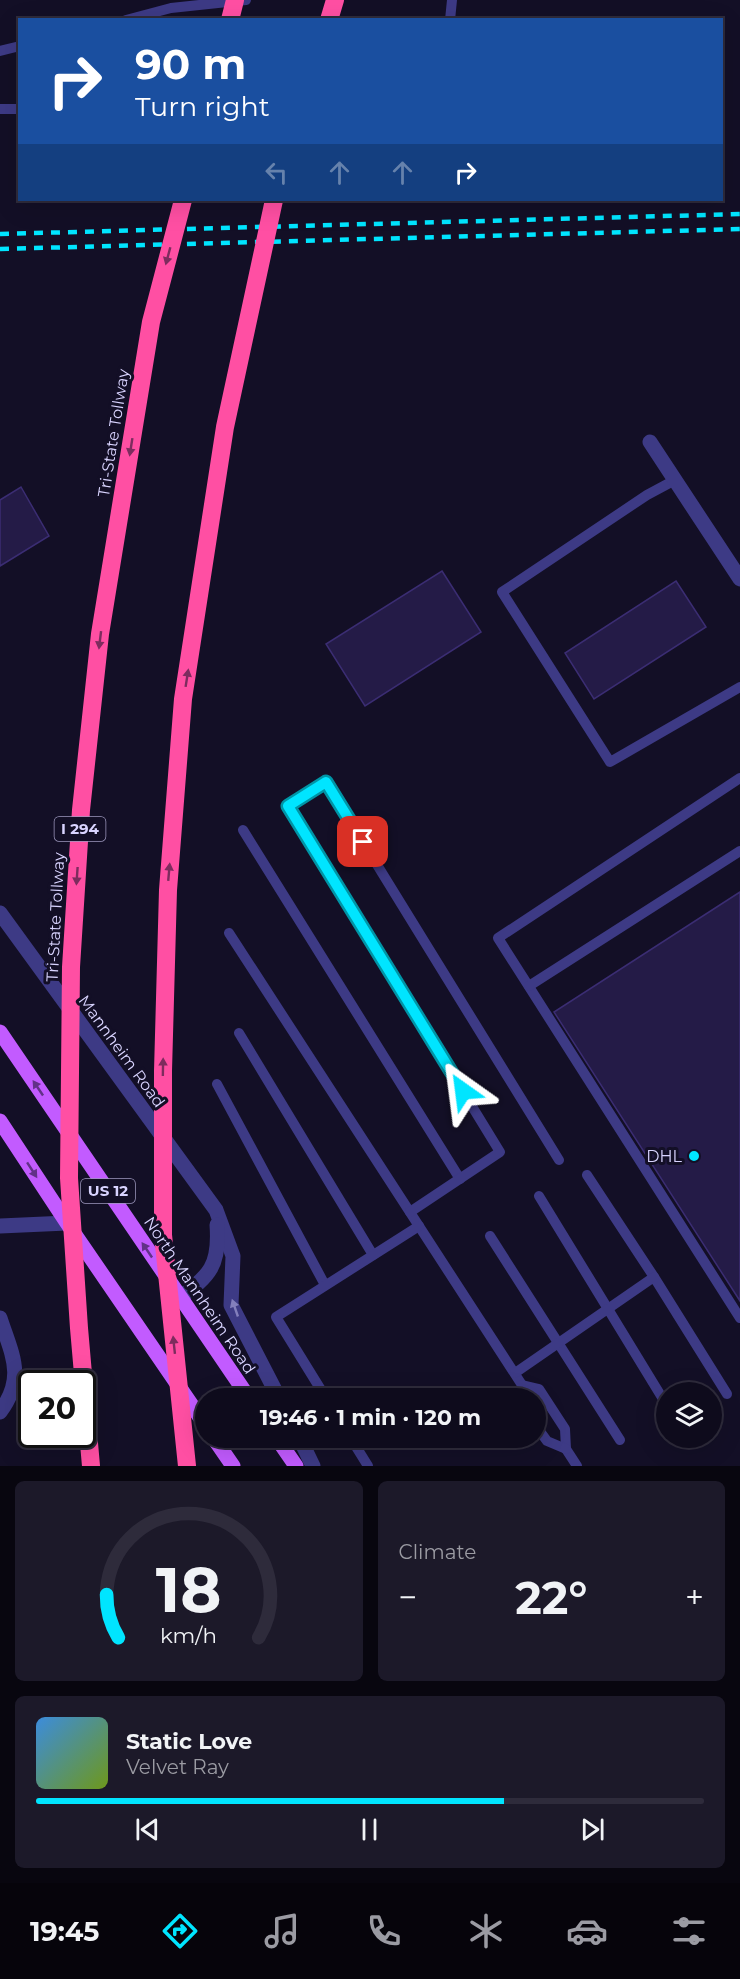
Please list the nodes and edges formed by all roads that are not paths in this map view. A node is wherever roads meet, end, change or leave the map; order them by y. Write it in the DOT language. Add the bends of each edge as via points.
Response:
graph roads {
  1 [pos="235,0"];
  2 [pos="246,0"];
  3 [pos="335,0"];
  4 [pos="452,0"];
  5 [pos="134,18"];
  6 [pos="230,18"];
  7 [pos="330,18"];
  8 [pos="450,18"];
  9 [pos="18,46"];
  10 [pos="0,51"];
  11 [pos="0,109"];
  12 [pos="18,109"];
  13 [pos="183,201"];
  14 [pos="274,201"];
  15 [pos="650,442"];
  16 [pos="675,480"];
  17 [pos="740,579"];
  18 [pos="740,687"];
  19 [pos="740,778"];
  20 [pos="243,830"];
  21 [pos="740,851"];
  22 [pos="0,913"];
  23 [pos="229,933"];
  24 [pos="529,986"];
  25 [pos="0,1032"];
  26 [pos="239,1033"];
  27 [pos="217,1084"];
  28 [pos="0,1121"];
  29 [pos="559,1160"];
  30 [pos="586,1175"];
  31 [pos="460,1179"];
  32 [pos="539,1196"];
  33 [pos="216,1210"];
  34 [pos="410,1212"];
  35 [pos="67,1223"];
  36 [pos="0,1226"];
  37 [pos="419,1226"];
  38 [pos="490,1236"];
  39 [pos="373,1255"];
  40 [pos="654,1277"];
  41 [pos="325,1285"];
  42 [pos="179,1299"];
  43 [pos="608,1309"];
  44 [pos="740,1317"];
  45 [pos="0,1318"];
  46 [pos="558,1344"];
  47 [pos="515,1373"];
  48 [pos="522,1385"];
  49 [pos="242,1388"];
  50 [pos="274,1388"];
  51 [pos="320,1388"];
  52 [pos="521,1388"];
  53 [pos="656,1388"];
  54 [pos="727,1394"];
  55 [pos="195,1410"];
  56 [pos="0,1412"];
  57 [pos="546,1440"];
  58 [pos="620,1440"];
  59 [pos="221,1448"];
  60 [pos="284,1448"];
  61 [pos="305,1448"];
  62 [pos="357,1448"];
  63 [pos="566,1449"];
  64 [pos="91,1466"];
  65 [pos="187,1466"];
  66 [pos="233,1466"];
  67 [pos="296,1466"];
  68 [pos="314,1466"];
  69 [pos="368,1466"];
  70 [pos="578,1466"];
  1 -- 6 [label="highway, bridge"];
  2 -- 5 [label="lane" via="171,8"];
  3 -- 7 [label="highway"];
  4 -- 8 [label="lane"];
  9 -- 10 [label="lane"];
  11 -- 12 [label="lane"];
  13 -- 64 [label="highway, Tri-State Tollway / I 294, one-way, bridge" via="151,322 100,634 81,810 71,967 69,1178"];
  65 -- 14 [label="highway, one-way, bridge" via="163,1235 168,890 183,699 225,427"];
  15 -- 16 [label="street"];
  16 -- 17 [label="street"];
  16 -- 18 [label="lane" via="502,592 610,762"];
  19 -- 24 [label="lane" via="498,938"];
  20 -- 31 [label="lane"];
  21 -- 24 [label="lane"];
  22 -- 33 [label="street, Mannheim Road"];
  23 -- 34 [label="lane"];
  24 -- 44 [label="lane"];
  42 -- 25 [label="main road, North Mannheim Road / US 12, one-way"];
  26 -- 39 [label="lane"];
  27 -- 41 [label="lane"];
  28 -- 35 [label="main road, US 12, one-way"];
  29 -- 31 [label="lane" via="326,782 288,806 500,1152"];
  30 -- 40 [label="lane"];
  31 -- 34 [label="lane"];
  32 -- 43 [label="lane"];
  33 -- 42 [label="street" via="218,1241 213,1268"];
  50 -- 33 [label="street, Mannheim Road, one-way" via="231,1305 232,1256"];
  34 -- 37 [label="lane"];
  35 -- 36 [label="street"];
  35 -- 55 [label="main road, US 12"];
  37 -- 39 [label="lane"];
  37 -- 47 [label="lane"];
  38 -- 46 [label="lane"];
  39 -- 41 [label="lane"];
  40 -- 43 [label="lane"];
  40 -- 54 [label="lane"];
  41 -- 51 [label="lane" via="276,1317"];
  42 -- 49 [label="main road, North Mannheim Road / US 12"];
  43 -- 46 [label="lane"];
  43 -- 53 [label="lane"];
  45 -- 56 [label="street" via="16,1371 11,1398"];
  46 -- 47 [label="lane"];
  46 -- 58 [label="lane"];
  47 -- 48 [label="lane"];
  48 -- 52 [label="lane"];
  48 -- 63 [label="lane" via="539,1389 565,1429"];
  57 -- 63 [label="lane"];
  59 -- 66 [label="main road"];
  60 -- 67 [label="main road"];
  61 -- 68 [label="street"];
  62 -- 69 [label="lane"];
  63 -- 70 [label="lane"];
}
